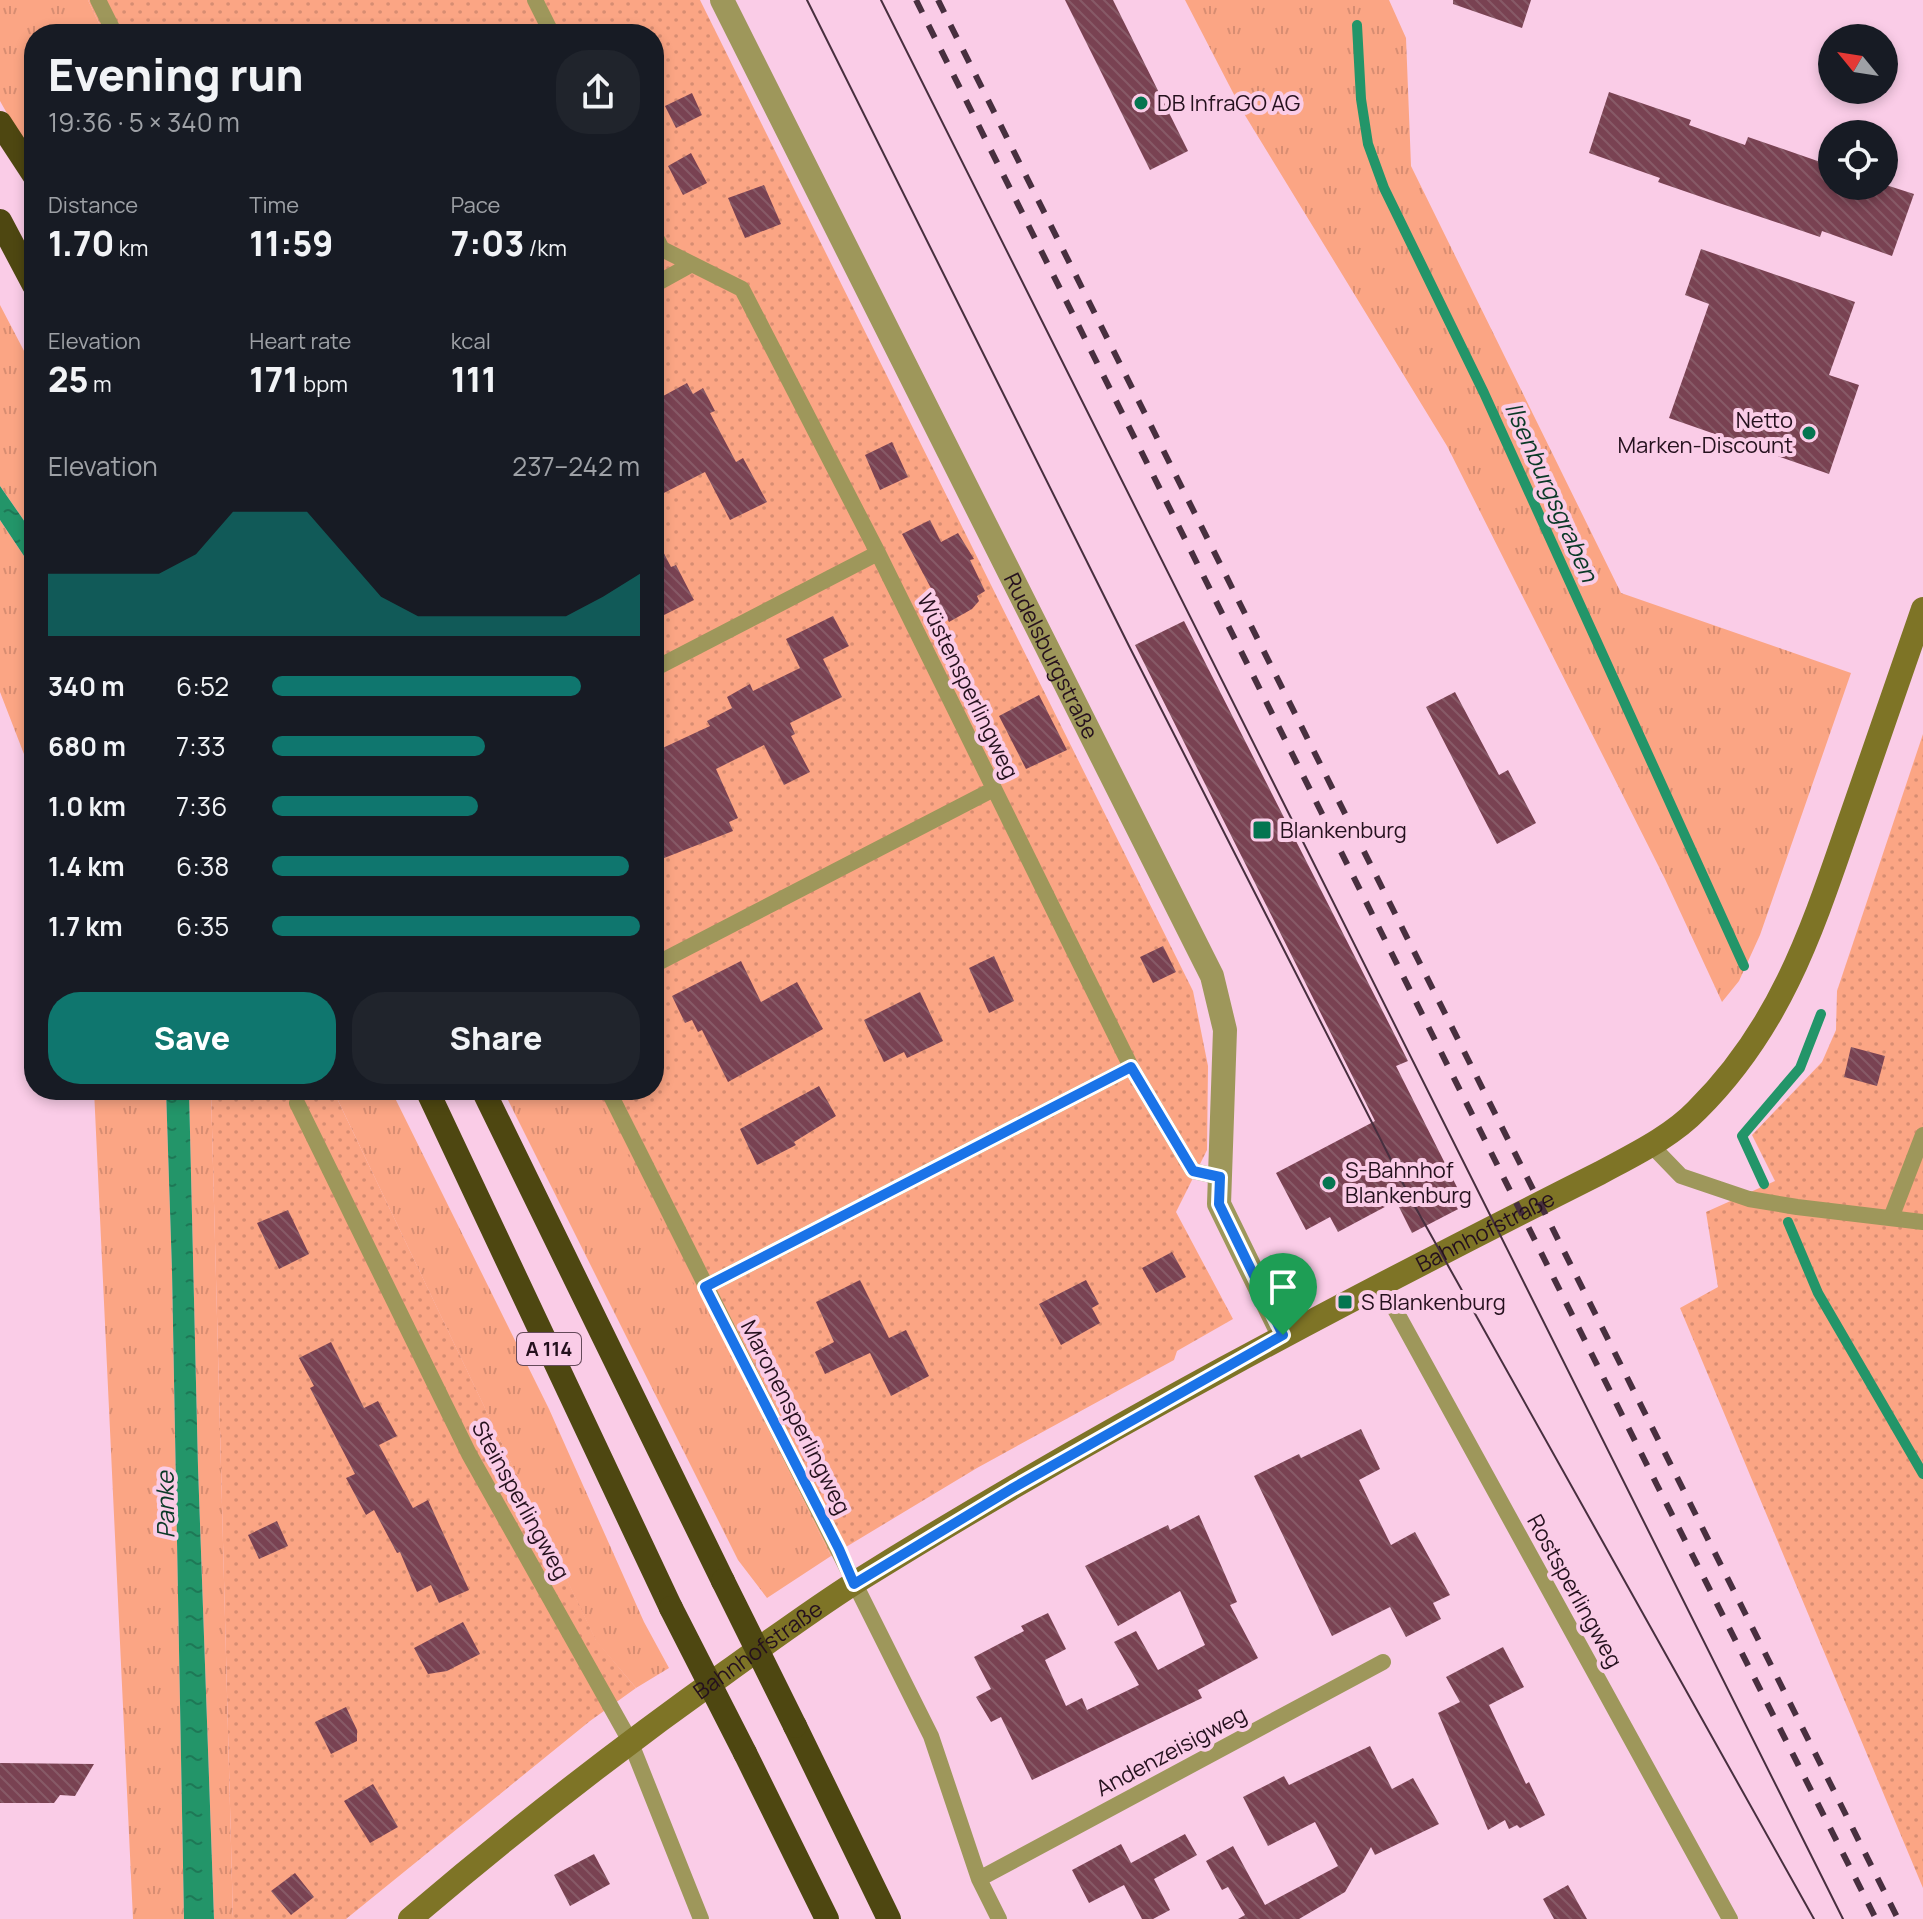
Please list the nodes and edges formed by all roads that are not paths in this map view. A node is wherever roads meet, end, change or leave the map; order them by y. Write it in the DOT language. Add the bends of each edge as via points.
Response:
graph roads {
  1 [pos="98,0"];
  2 [pos="535,0"];
  3 [pos="722,0"];
  4 [pos="110,24"];
  5 [pos="547,24"];
  6 [pos="0,123"];
  7 [pos="24,160"];
  8 [pos="0,221"];
  9 [pos="664,250"];
  10 [pos="692,264"];
  11 [pos="24,266"];
  12 [pos="664,279"];
  13 [pos="878,553"];
  14 [pos="1923,609"];
  15 [pos="664,664"];
  16 [pos="994,789"];
  17 [pos="664,960"];
  18 [pos="1131,1067"];
  19 [pos="432,1100"];
  20 [pos="488,1100"];
  21 [pos="613,1100"];
  22 [pos="297,1103"];
  23 [pos="1923,1135"];
  24 [pos="1651,1145"];
  25 [pos="1220,1177"];
  26 [pos="1891,1218"];
  27 [pos="1923,1222"];
  28 [pos="1381,1284"];
  29 [pos="705,1287"];
  30 [pos="1283,1335"];
  31 [pos="854,1584"];
  32 [pos="1383,1662"];
  33 [pos="630,1741"];
  34 [pos="979,1879"];
  35 [pos="410,1919"];
  36 [pos="701,1919"];
  37 [pos="827,1919"];
  38 [pos="889,1919"];
  39 [pos="999,1919"];
  40 [pos="1730,1919"];
  1 -- 4 [label="lane"];
  2 -- 5 [label="lane"];
  3 -- 25 [label="street, Rudelsburgstraße" via="1212,976 1225,1030"];
  6 -- 7 [label="highway"];
  8 -- 11 [label="highway"];
  9 -- 10 [label="lane, Wüstensperlingweg"];
  10 -- 12 [label="lane"];
  10 -- 13 [label="lane, Wüstensperlingweg" via="742,289"];
  13 -- 15 [label="lane"];
  13 -- 16 [label="lane, Wüstensperlingweg"];
  14 -- 24 [label="main road, Bahnhofstraße" via="1784,995 1761,1033 1696,1112"];
  16 -- 17 [label="lane"];
  16 -- 18 [label="lane, Wüstensperlingweg"];
  18 -- 25 [label="lane, Wüstensperlingweg" via="1193,1171"];
  18 -- 29 [label="lane"];
  19 -- 37 [label="highway, A 114, bridge" via="671,1608"];
  20 -- 38 [label="highway, A 114, bridge"];
  21 -- 29 [label="lane, Maronensperlingweg"];
  22 -- 33 [label="lane, Steinsperlingweg" via="469,1454"];
  23 -- 26 [label="lane"];
  24 -- 26 [label="lane" via="1681,1176 1749,1199"];
  24 -- 28 [label="main road, Bahnhofstraße"];
  25 -- 30 [label="street, Rudelsburgstraße" via="1219,1204"];
  26 -- 27 [label="lane"];
  28 -- 30 [label="main road, Bahnhofstraße"];
  28 -- 40 [label="lane, Rostsperlingweg"];
  29 -- 31 [label="lane, Maronensperlingweg"];
  30 -- 31 [label="main road, Bahnhofstraße"];
  31 -- 33 [label="main road, Bahnhofstraße"];
  31 -- 34 [label="lane, Maronensperlingweg" via="931,1736"];
  32 -- 34 [label="lane, Andenzeisigweg"];
  33 -- 35 [label="main road, Bahnhofstraße"];
  33 -- 36 [label="lane, Steinsperlingweg"];
  34 -- 39 [label="lane, Maronensperlingweg"];
}
